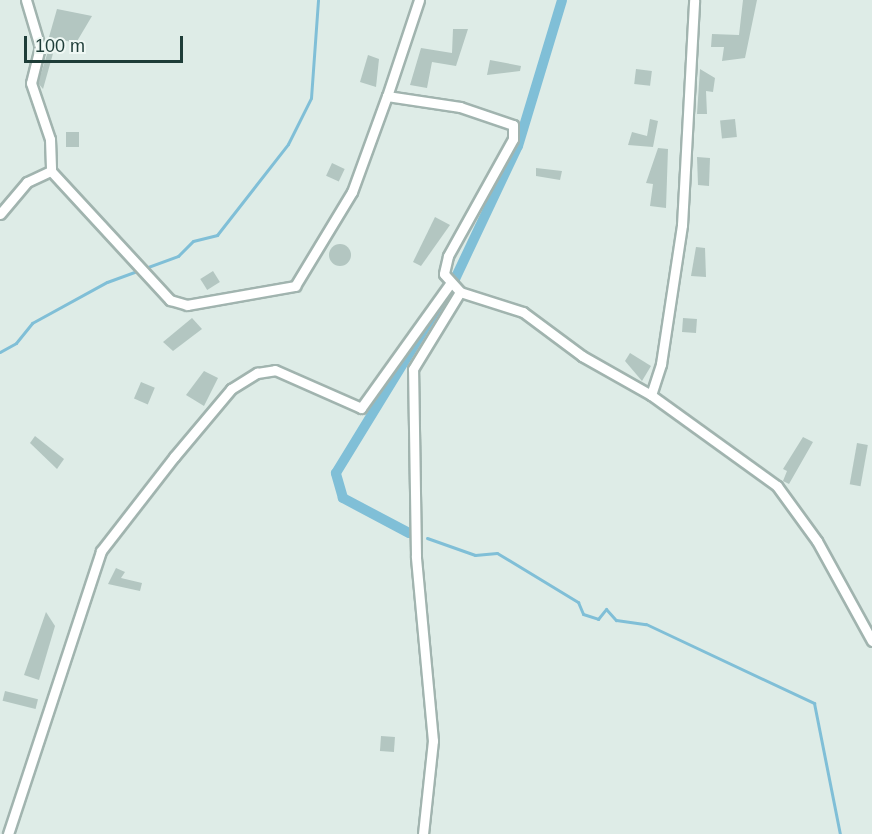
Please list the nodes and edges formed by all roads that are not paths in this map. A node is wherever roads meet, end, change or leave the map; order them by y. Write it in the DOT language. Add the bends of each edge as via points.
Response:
graph roads {
  1 [pos="26,0"];
  2 [pos="419,0"];
  3 [pos="694,0"];
  4 [pos="387,96"];
  5 [pos="51,171"];
  6 [pos="0,214"];
  7 [pos="449,285"];
  8 [pos="459,292"];
  9 [pos="651,395"];
  10 [pos="872,641"];
  11 [pos="8,834"];
  12 [pos="423,834"];
  1 -- 5 [label="street" via="40,47 31,83 50,140"];
  2 -- 4 [label="street"];
  3 -- 9 [label="street" via="682,225 662,364"];
  4 -- 5 [label="street" via="352,192 295,286 179,305"];
  4 -- 7 [label="street" via="460,107 513,125 513,139 448,256 444,274"];
  5 -- 6 [label="street" via="27,182"];
  7 -- 8 [label="street"];
  7 -- 11 [label="street" via="361,408 275,370 257,373 231,389 174,457 102,551"];
  8 -- 9 [label="street" via="523,312 582,356"];
  8 -- 12 [label="street" via="413,369 416,556 433,741"];
  9 -- 10 [label="street" via="777,486 817,541"];
}
